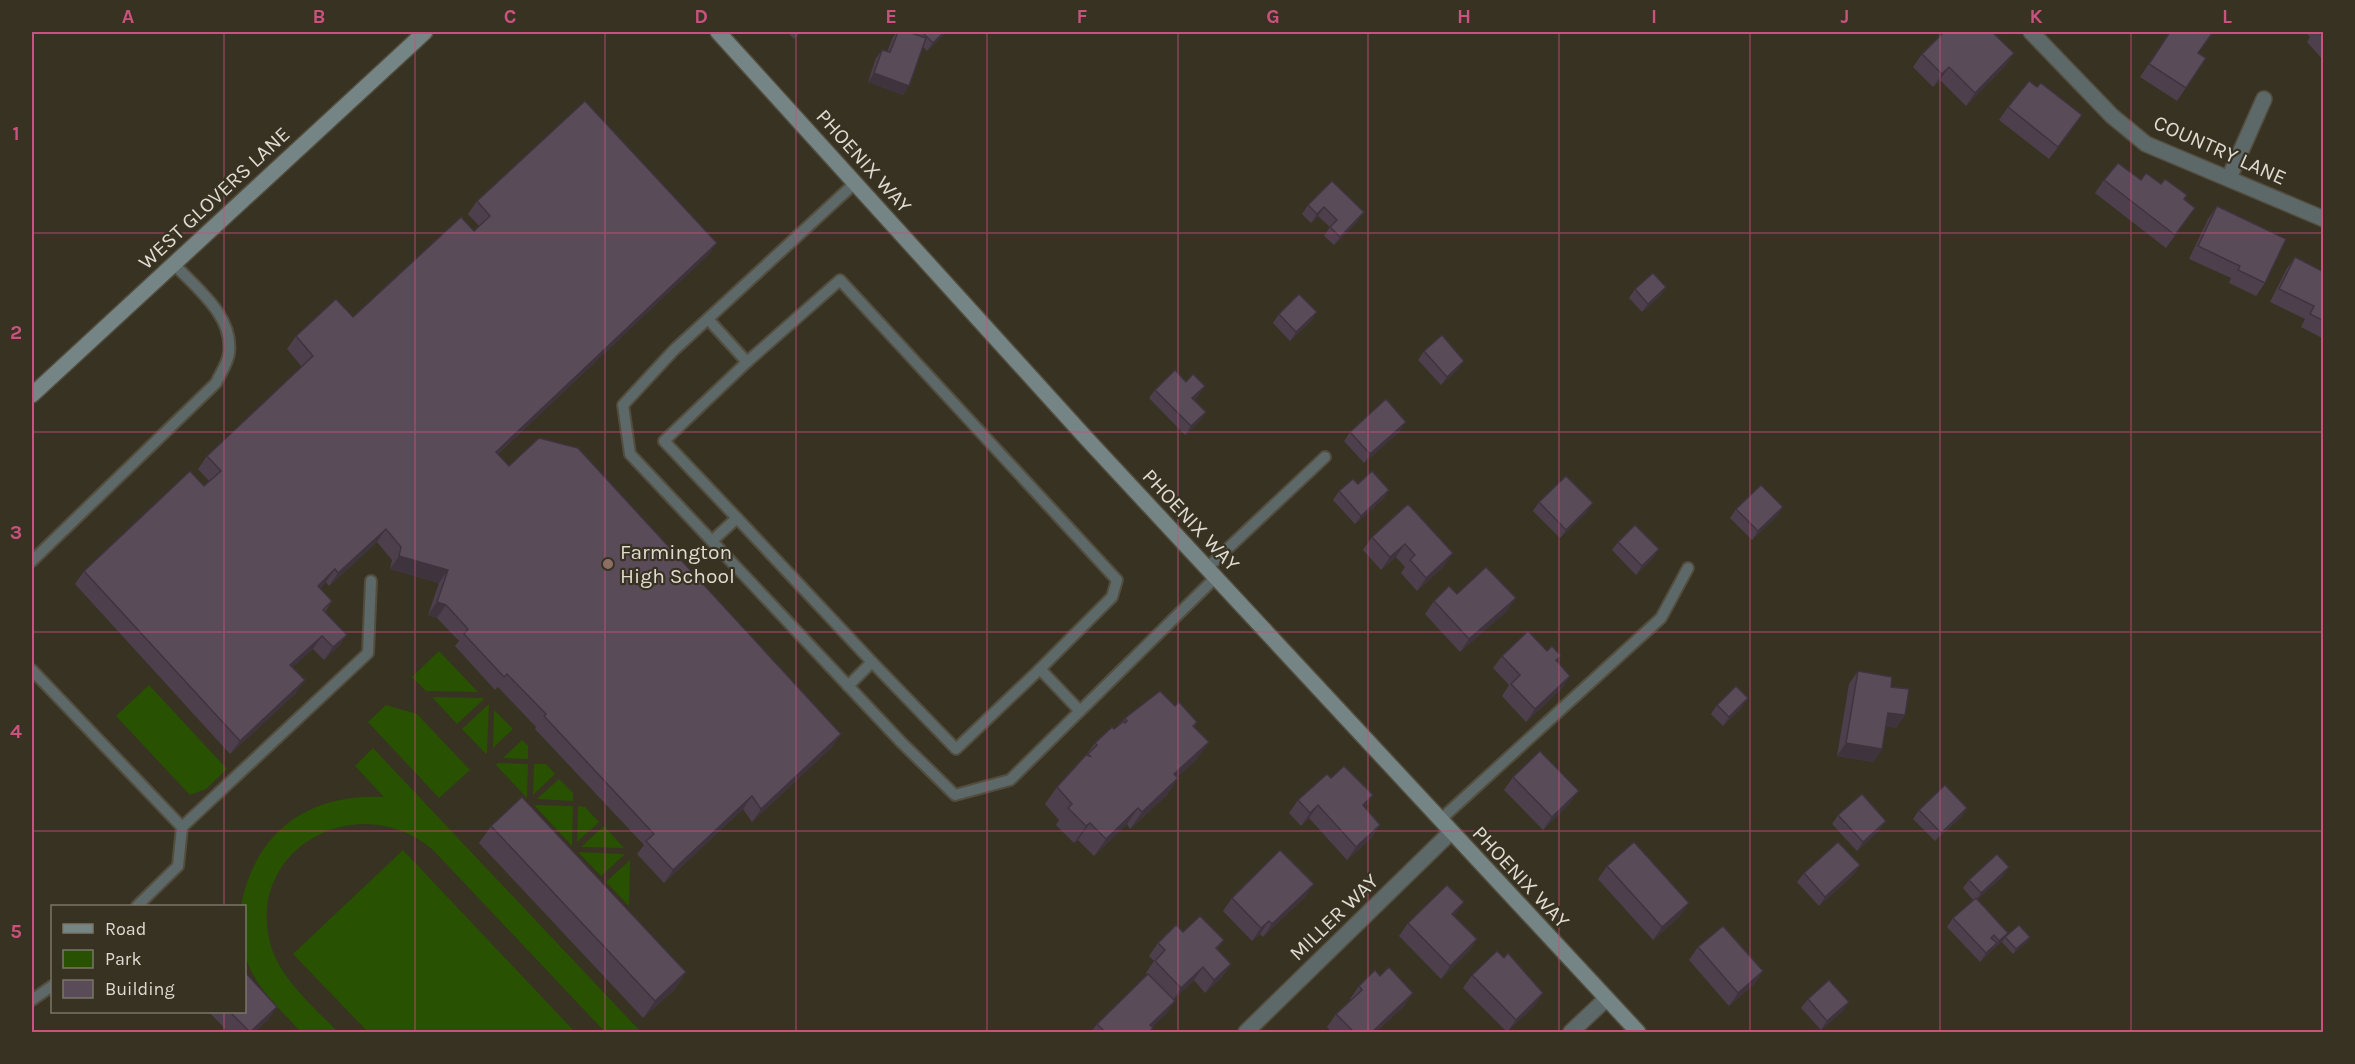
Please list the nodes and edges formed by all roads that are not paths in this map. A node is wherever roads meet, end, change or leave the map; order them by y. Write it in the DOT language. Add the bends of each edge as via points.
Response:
graph roads {
  1 [pos="425,32"];
  2 [pos="718,32"];
  3 [pos="2031,32"];
  4 [pos="2264,99"];
  5 [pos="2229,178"];
  6 [pos="855,183"];
  7 [pos="2324,219"];
  8 [pos="174,264"];
  9 [pos="708,319"];
  10 [pos="747,362"];
  11 [pos="32,395"];
  12 [pos="1325,457"];
  13 [pos="737,518"];
  14 [pos="712,541"];
  15 [pos="32,561"];
  16 [pos="1688,568"];
  17 [pos="1211,573"];
  18 [pos="370,581"];
  19 [pos="872,662"];
  20 [pos="1040,669"];
  21 [pos="32,670"];
  22 [pos="848,686"];
  23 [pos="1080,711"];
  24 [pos="1440,820"];
  25 [pos="182,826"];
  26 [pos="1451,832"];
  27 [pos="138,905"];
  28 [pos="51,987"];
  29 [pos="1606,999"];
  30 [pos="32,1000"];
  31 [pos="1246,1032"];
  32 [pos="1571,1032"];
  33 [pos="1638,1032"];
  1 -- 8 [label="street, WEST GLOVERS LANE"];
  2 -- 6 [label="street, PHOENIX WAY"];
  3 -- 5 [label="street, COUNTRY LANE" via="2112,116 2146,144"];
  4 -- 5 [label="street"];
  5 -- 7 [label="street, COUNTRY LANE"];
  6 -- 9 [label="lane"];
  6 -- 17 [label="street, PHOENIX WAY"];
  8 -- 11 [label="street, WEST GLOVERS LANE"];
  8 -- 15 [label="lane" via="223,318 230,335 229,355 216,383"];
  9 -- 10 [label="lane"];
  9 -- 14 [label="lane" via="623,405 630,454"];
  10 -- 13 [label="lane" via="664,441"];
  10 -- 20 [label="lane" via="840,280 1117,580 1112,597"];
  12 -- 17 [label="lane"];
  13 -- 14 [label="lane"];
  13 -- 19 [label="lane"];
  14 -- 22 [label="lane"];
  16 -- 24 [label="lane" via="1661,618"];
  17 -- 23 [label="lane"];
  17 -- 24 [label="street, PHOENIX WAY"];
  18 -- 25 [label="lane" via="368,653"];
  19 -- 20 [label="lane" via="956,749"];
  19 -- 22 [label="lane"];
  20 -- 23 [label="lane"];
  21 -- 25 [label="lane"];
  22 -- 23 [label="lane" via="955,795 1010,780"];
  24 -- 26 [label="street, PHOENIX WAY"];
  25 -- 27 [label="lane" via="178,866"];
  26 -- 29 [label="street, PHOENIX WAY"];
  26 -- 31 [label="street, MILLER WAY"];
  28 -- 30 [label="lane"];
  29 -- 32 [label="street"];
  29 -- 33 [label="street, PHOENIX WAY"];
}
